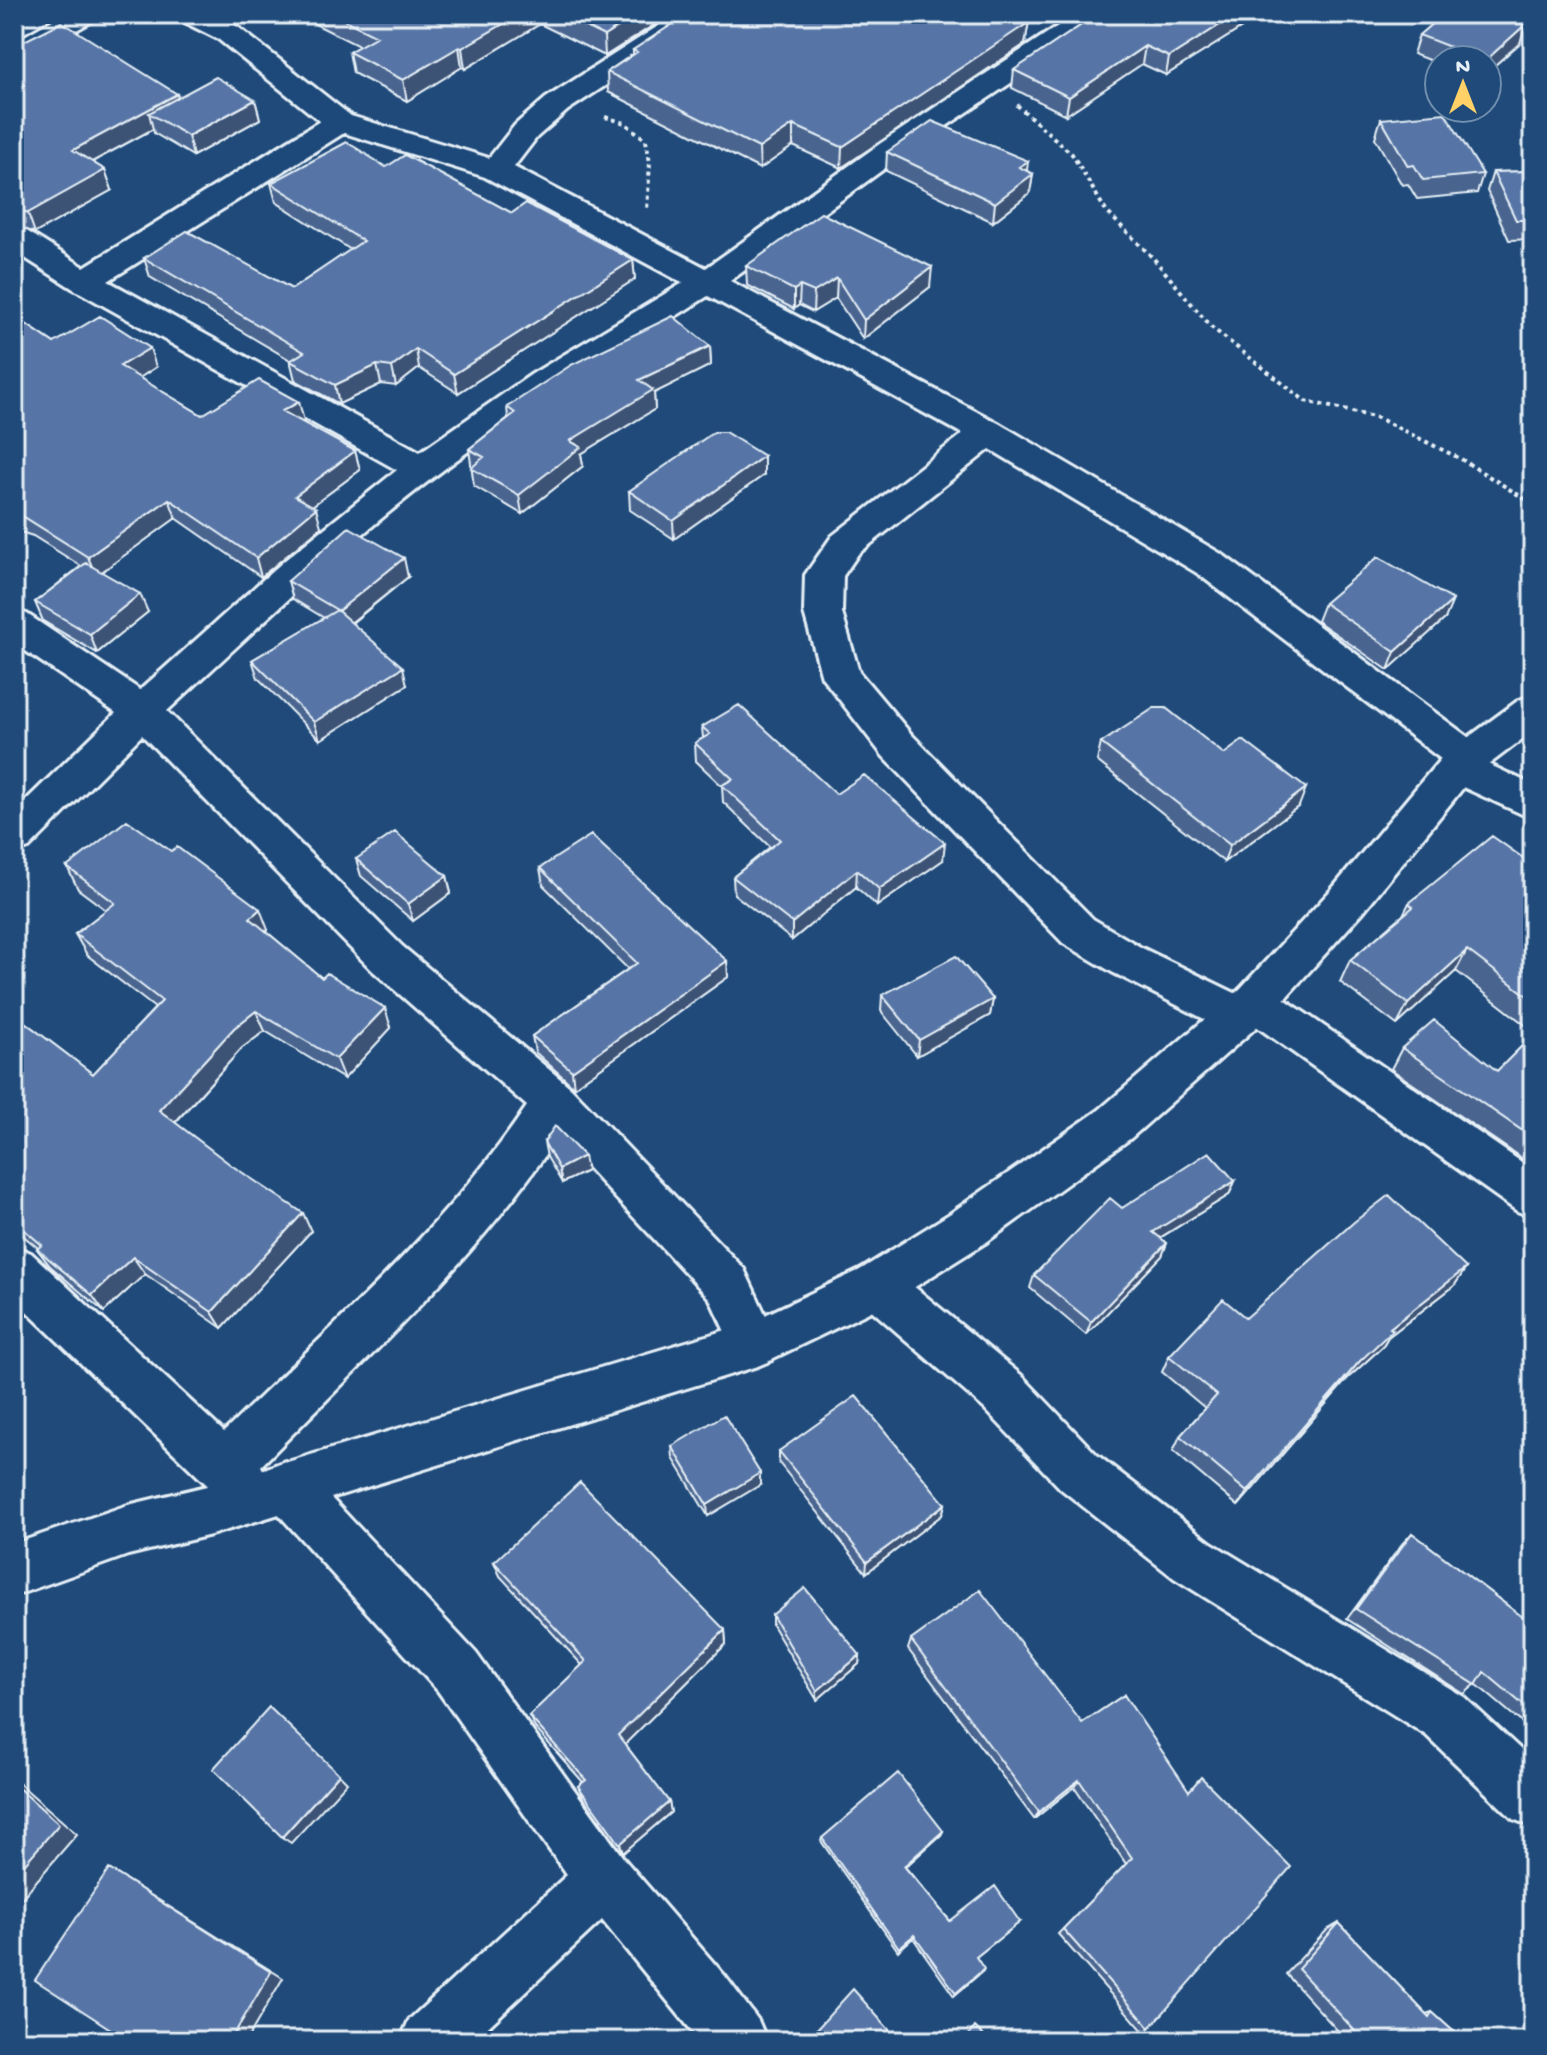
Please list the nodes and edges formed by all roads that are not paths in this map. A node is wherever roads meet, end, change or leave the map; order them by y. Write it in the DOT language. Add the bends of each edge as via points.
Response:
graph roads {
  1 [pos="84,14"];
  2 [pos="190,14"];
  3 [pos="696,14"];
  4 [pos="1095,14"];
  5 [pos="14,54"];
  6 [pos="340,122"];
  7 [pos="496,170"];
  8 [pos="14,237"];
  9 [pos="84,281"];
  10 [pos="707,283"];
  11 [pos="988,432"];
  12 [pos="422,468"];
  13 [pos="14,624"];
  14 [pos="1533,710"];
  15 [pos="142,711"];
  16 [pos="1464,764"];
  17 [pos="1533,803"];
  18 [pos="14,837"];
  19 [pos="1247,1009"];
  20 [pos="555,1102"];
  21 [pos="1533,1196"];
  22 [pos="14,1268"];
  23 [pos="877,1285"];
  24 [pos="755,1344"];
  25 [pos="255,1483"];
  26 [pos="14,1570"];
  27 [pos="1533,1799"];
  28 [pos="604,1879"];
  29 [pos="430,2041"];
  30 [pos="737,2041"];
  1 -- 5 [label="street"];
  2 -- 6 [label="street" via="238,26"];
  3 -- 7 [label="street" via="557,104 526,131"];
  4 -- 10 [label="street" via="892,149"];
  6 -- 7 [label="street"];
  6 -- 9 [label="street"];
  7 -- 10 [label="street"];
  8 -- 9 [label="street"];
  9 -- 12 [label="street"];
  10 -- 11 [label="street"];
  10 -- 12 [label="street" via="544,382"];
  11 -- 16 [label="street" via="1210,564"];
  11 -- 19 [label="street" via="845,545 824,575 823,613 841,677 897,745 1078,931 1127,960"];
  12 -- 15 [label="street" via="298,569"];
  13 -- 15 [label="street"];
  14 -- 16 [label="street"];
  15 -- 18 [label="street"];
  15 -- 20 [label="street" via="387,958"];
  16 -- 17 [label="street"];
  16 -- 19 [label="street"];
  19 -- 21 [label="street"];
  19 -- 23 [label="street" via="1115,1124"];
  20 -- 24 [label="street" via="727,1284"];
  20 -- 25 [label="street" via="510,1170"];
  22 -- 25 [label="street"];
  23 -- 24 [label="street"];
  23 -- 27 [label="street" via="1003,1392 1079,1472 1192,1560 1445,1716"];
  24 -- 25 [label="street"];
  25 -- 26 [label="street"];
  25 -- 28 [label="street" via="457,1672"];
  28 -- 29 [label="street"];
  28 -- 30 [label="street"];
}
